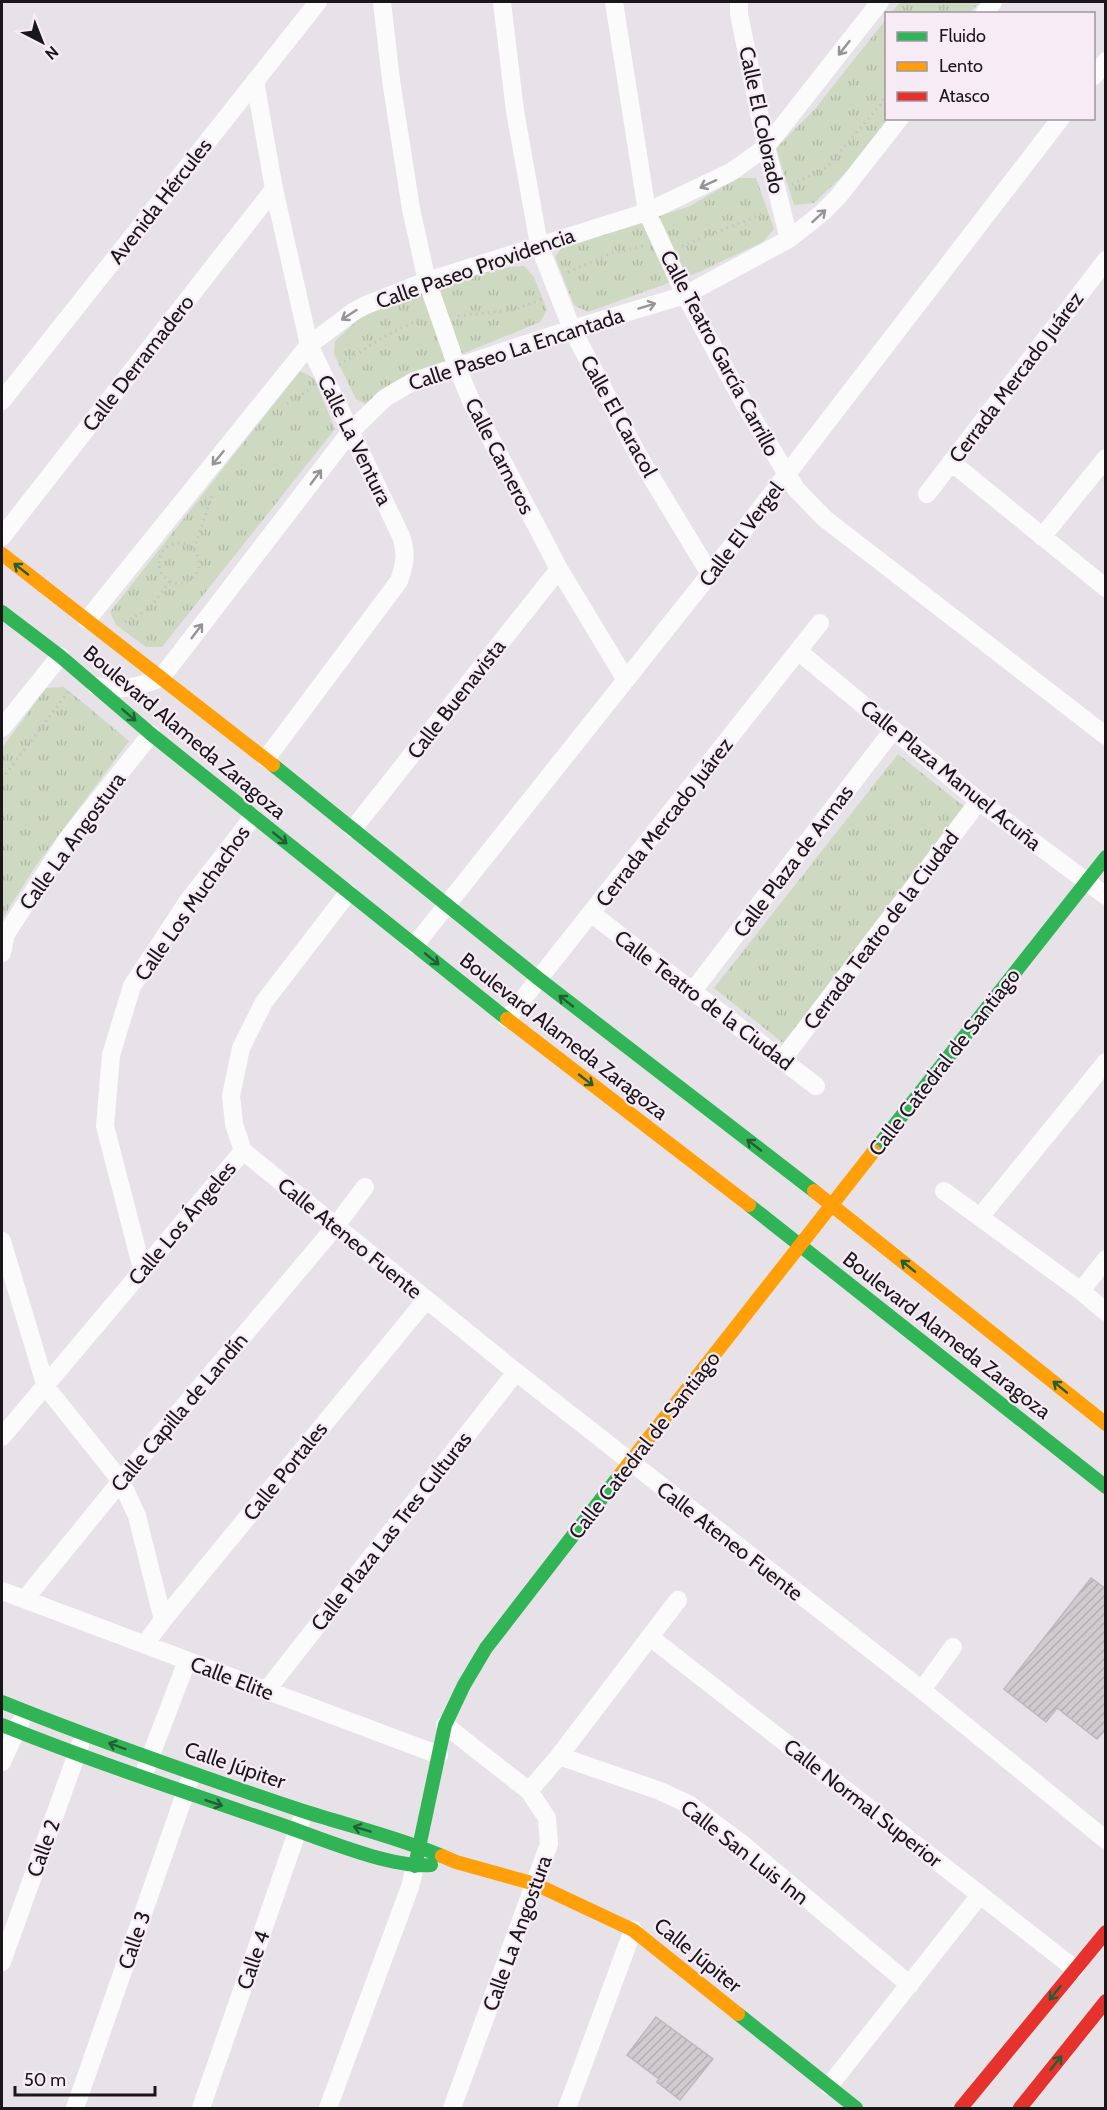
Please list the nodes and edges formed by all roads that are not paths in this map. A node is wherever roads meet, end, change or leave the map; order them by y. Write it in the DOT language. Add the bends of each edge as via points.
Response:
graph roads {
  1 [pos="318,2"];
  2 [pos="382,2"];
  3 [pos="502,2"];
  4 [pos="614,2"];
  5 [pos="739,2"];
  6 [pos="880,2"];
  7 [pos="1106,61"];
  8 [pos="1095,75"];
  9 [pos="255,81"];
  10 [pos="898,120"];
  11 [pos="1059,120"];
  12 [pos="766,147"];
  13 [pos="274,189"];
  14 [pos="647,212"];
  15 [pos="789,239"];
  16 [pos="538,245"];
  17 [pos="1106,260"];
  18 [pos="428,281"];
  19 [pos="685,294"];
  20 [pos="572,329"];
  21 [pos="309,345"];
  22 [pos="456,368"];
  23 [pos="2,401"];
  24 [pos="351,431"];
  25 [pos="1106,458"];
  26 [pos="951,462"];
  27 [pos="786,474"];
  28 [pos="927,494"];
  29 [pos="2,537"];
  30 [pos="1042,537"];
  31 [pos="2,554"];
  32 [pos="559,569"];
  33 [pos="710,574"];
  34 [pos="1106,588"];
  35 [pos="2,612"];
  36 [pos="819,623"];
  37 [pos="94,625"];
  38 [pos="798,651"];
  39 [pos="60,656"];
  40 [pos="162,678"];
  41 [pos="626,680"];
  42 [pos="96,686"];
  43 [pos="2,728"];
  44 [pos="893,730"];
  45 [pos="151,734"];
  46 [pos="1106,736"];
  47 [pos="266,759"];
  48 [pos="979,801"];
  49 [pos="253,816"];
  50 [pos="353,828"];
  51 [pos="1106,857"];
  52 [pos="1087,881"];
  53 [pos="348,893"];
  54 [pos="1106,896"];
  55 [pos="447,905"];
  56 [pos="592,914"];
  57 [pos="4,934"];
  58 [pos="415,945"];
  59 [pos="2,953"];
  60 [pos="539,979"];
  61 [pos="692,992"];
  62 [pos="507,1019"];
  63 [pos="783,1060"];
  64 [pos="1106,1062"];
  65 [pos="816,1086"];
  66 [pos="243,1151"];
  67 [pos="365,1187"];
  68 [pos="944,1191"];
  69 [pos="831,1204"];
  70 [pos="980,1217"];
  71 [pos="335,1227"];
  72 [pos="2,1241"];
  73 [pos="800,1244"];
  74 [pos="1106,1259"];
  75 [pos="142,1269"];
  76 [pos="1081,1291"];
  77 [pos="426,1300"];
  78 [pos="1106,1312"];
  79 [pos="516,1372"];
  80 [pos="46,1387"];
  81 [pos="1106,1424"];
  82 [pos="2,1437"];
  83 [pos="630,1462"];
  84 [pos="121,1481"];
  85 [pos="1106,1487"];
  86 [pos="2,1591"];
  87 [pos="25,1599"];
  88 [pos="678,1600"];
  89 [pos="163,1620"];
  90 [pos="650,1637"];
  91 [pos="146,1644"];
  92 [pos="952,1647"];
  93 [pos="187,1661"];
  94 [pos="922,1690"];
  95 [pos="266,1691"];
  96 [pos="2,1702"];
  97 [pos="25,1712"];
  98 [pos="445,1725"];
  99 [pos="9,1729"];
  100 [pos="84,1735"];
  101 [pos="77,1755"];
  102 [pos="439,1755"];
  103 [pos="560,1756"];
  104 [pos="149,1758"];
  105 [pos="2,1762"];
  106 [pos="192,1772"];
  107 [pos="143,1778"];
  108 [pos="529,1791"];
  109 [pos="186,1793"];
  110 [pos="304,1811"];
  111 [pos="298,1831"];
  112 [pos="1106,1840"];
  113 [pos="418,1846"];
  114 [pos="456,1862"];
  115 [pos="415,1866"];
  116 [pos="535,1884"];
  117 [pos="980,1895"];
  118 [pos="633,1930"];
  119 [pos="1106,1932"];
  120 [pos="2,1962"];
  121 [pos="1075,1969"];
  122 [pos="910,1986"];
  123 [pos="1106,2001"];
  124 [pos="829,2086"];
  125 [pos="75,2109"];
  126 [pos="201,2109"];
  127 [pos="328,2109"];
  128 [pos="452,2109"];
  129 [pos="567,2109"];
  130 [pos="856,2109"];
  131 [pos="961,2109"];
  132 [pos="1020,2109"];
  1 -- 9 [label="street, Avenida Hércules"];
  2 -- 18 [label="street, Calle Carneros" via="411,209"];
  3 -- 16 [label="street, Calle El Caracol" via="515,111"];
  4 -- 14 [label="street, Calle Teatro García Carrillo"];
  5 -- 12 [label="street, Calle El Colorado"];
  6 -- 12 [label="street, Calle Paseo Providencia, one-way"];
  7 -- 8 [label="street"];
  9 -- 13 [label="street, Calle La Ventura"];
  9 -- 23 [label="street, Avenida Hércules"];
  15 -- 10 [label="street, Calle Paseo La Encantada, one-way" via="837,197"];
  11 -- 27 [label="street, Calle El Vergel"];
  12 -- 14 [label="street, Calle Paseo Providencia, one-way" via="723,177"];
  12 -- 15 [label="street, Calle El Colorado"];
  13 -- 21 [label="street, Calle La Ventura"];
  13 -- 29 [label="street, Calle Derramadero"];
  14 -- 16 [label="street, Calle Paseo Providencia"];
  14 -- 19 [label="street, Calle Teatro García Carrillo"];
  15 -- 19 [label="street, Calle Paseo La Encantada"];
  16 -- 18 [label="street, Calle Paseo Providencia"];
  16 -- 20 [label="street, Calle El Caracol"];
  17 -- 26 [label="street, Cerrada Mercado Juárez"];
  18 -- 21 [label="street, Calle Paseo Providencia, one-way" via="353,312"];
  18 -- 22 [label="street, Calle Carneros"];
  20 -- 19 [label="street, Calle Paseo La Encantada, one-way"];
  19 -- 27 [label="street, Calle Teatro García Carrillo"];
  20 -- 22 [label="street, Calle Paseo La Encantada"];
  20 -- 33 [label="street, Calle El Caracol" via="638,455"];
  21 -- 24 [label="street, Calle La Ventura"];
  21 -- 37 [label="street, Calle Paseo Providencia, one-way"];
  22 -- 24 [label="street, Calle Paseo La Encantada" via="399,388"];
  22 -- 32 [label="street, Calle Carneros"];
  40 -- 24 [label="street, Calle Paseo La Encantada, one-way"];
  24 -- 47 [label="street, Calle La Ventura" via="401,536 406,563 399,581"];
  25 -- 30 [label="street"];
  26 -- 28 [label="street, Cerrada Mercado Juárez"];
  26 -- 30 [label="street"];
  27 -- 33 [label="street, Calle El Vergel"];
  27 -- 46 [label="street, Calle Teatro García Carrillo" via="824,518"];
  30 -- 34 [label="street"];
  37 -- 31 [label="street, Boulevard Alameda Zaragoza, one-way"];
  32 -- 41 [label="street, Calle Carneros"];
  32 -- 50 [label="street, Calle Buenavista"];
  33 -- 41 [label="street, Calle El Vergel"];
  35 -- 39 [label="street, Boulevard Alameda Zaragoza"];
  36 -- 38 [label="street, Cerrada Mercado Juárez"];
  37 -- 40 [label="street, Boulevard Alameda Zaragoza"];
  38 -- 44 [label="street, Calle Plaza Manuel Acuña"];
  38 -- 56 [label="street, Cerrada Mercado Juárez"];
  39 -- 42 [label="street, Boulevard Alameda Zaragoza"];
  39 -- 43 [label="street"];
  40 -- 42 [label="street" via="128,688"];
  40 -- 47 [label="street, Boulevard Alameda Zaragoza"];
  41 -- 55 [label="street, Calle El Vergel"];
  42 -- 45 [label="street, Boulevard Alameda Zaragoza, one-way"];
  44 -- 48 [label="street, Calle Plaza Manuel Acuña"];
  44 -- 61 [label="street, Calle Plaza de Armas"];
  45 -- 49 [label="street, Boulevard Alameda Zaragoza"];
  45 -- 57 [label="street, Calle La Angostura" via="68,838"];
  47 -- 50 [label="street, Boulevard Alameda Zaragoza"];
  48 -- 52 [label="street, Calle Plaza Manuel Acuña"];
  48 -- 63 [label="street, Cerrada Teatro de la Ciudad"];
  49 -- 53 [label="street, Boulevard Alameda Zaragoza, one-way"];
  49 -- 75 [label="street, Calle Los Muchachos" via="188,902 132,986 111,1055 105,1126"];
  50 -- 55 [label="street, Boulevard Alameda Zaragoza"];
  51 -- 52 [label="street, Calle Catedral de Santiago"];
  52 -- 54 [label="street, Calle Plaza Manuel Acuña"];
  52 -- 69 [label="street, Calle Catedral de Santiago"];
  53 -- 58 [label="street, Boulevard Alameda Zaragoza"];
  53 -- 66 [label="street, Calle Los Ángeles" via="264,1002 241,1048 231,1096 234,1125"];
  55 -- 58 [label="street, Calle El Vergel"];
  55 -- 60 [label="street, Boulevard Alameda Zaragoza"];
  56 -- 60 [label="street, Cerrada Mercado Juárez"];
  56 -- 61 [label="street, Calle Teatro de la Ciudad"];
  57 -- 59 [label="street, Calle La Angostura"];
  58 -- 62 [label="street, Boulevard Alameda Zaragoza, one-way"];
  60 -- 62 [label="street, Cerrada Mercado Juárez"];
  69 -- 60 [label="street, Boulevard Alameda Zaragoza, one-way"];
  61 -- 63 [label="street, Calle Teatro de la Ciudad"];
  62 -- 73 [label="street, Boulevard Alameda Zaragoza, one-way"];
  63 -- 65 [label="street, Calle Teatro de la Ciudad"];
  64 -- 70 [label="street"];
  66 -- 71 [label="street, Calle Ateneo Fuente"];
  66 -- 75 [label="street, Calle Los Ángeles"];
  67 -- 71 [label="street, Calle Capilla de Landín"];
  68 -- 70 [label="street"];
  69 -- 73 [label="street, Calle Catedral de Santiago"];
  81 -- 69 [label="street, Boulevard Alameda Zaragoza, one-way"];
  70 -- 76 [label="street"];
  71 -- 77 [label="street, Calle Ateneo Fuente"];
  71 -- 84 [label="street, Calle Capilla de Landín"];
  72 -- 80 [label="street"];
  73 -- 83 [label="street, Calle Catedral de Santiago"];
  73 -- 85 [label="street, Boulevard Alameda Zaragoza"];
  74 -- 76 [label="street"];
  75 -- 80 [label="street, Calle Los Ángeles"];
  76 -- 78 [label="street"];
  77 -- 79 [label="street, Calle Ateneo Fuente"];
  77 -- 89 [label="street, Calle Portales"];
  79 -- 83 [label="street, Calle Ateneo Fuente"];
  79 -- 95 [label="street, Calle Plaza Las Tres Culturas"];
  80 -- 82 [label="street, Calle Los Ángeles"];
  80 -- 84 [label="street"];
  83 -- 94 [label="street, Calle Ateneo Fuente"];
  83 -- 98 [label="street, Calle Catedral de Santiago" via="486,1648"];
  84 -- 87 [label="street, Calle Capilla de Landín"];
  84 -- 89 [label="street" via="137,1516"];
  86 -- 87 [label="street, Calle Elite"];
  87 -- 91 [label="street, Calle Elite"];
  88 -- 90 [label="street"];
  89 -- 91 [label="street, Calle Portales"];
  90 -- 103 [label="street"];
  90 -- 117 [label="street, Calle Normal Superior"];
  91 -- 93 [label="street, Calle Elite"];
  92 -- 94 [label="street"];
  93 -- 95 [label="street, Calle Elite"];
  93 -- 104 [label="street"];
  94 -- 112 [label="street, Calle Ateneo Fuente"];
  95 -- 102 [label="street, Calle Elite"];
  96 -- 97 [label="street, Calle Júpiter"];
  97 -- 99 [label="street"];
  97 -- 100 [label="street, Calle Júpiter"];
  98 -- 102 [label="street, Calle Catedral de Santiago"];
  98 -- 108 [label="street, Calle La Angostura"];
  99 -- 101 [label="street, Calle Júpiter"];
  99 -- 105 [label="street"];
  100 -- 101 [label="street, Calle 2"];
  104 -- 100 [label="street, Calle Júpiter, one-way"];
  101 -- 107 [label="street, Calle Júpiter"];
  101 -- 120 [label="street, Calle 2"];
  102 -- 113 [label="street, Calle Catedral de Santiago"];
  103 -- 108 [label="street"];
  103 -- 122 [label="street, Calle San Luis Inn" via="690,1805 741,1843"];
  104 -- 106 [label="street, Calle Júpiter"];
  104 -- 107 [label="street"];
  106 -- 109 [label="street, Calle 3"];
  106 -- 110 [label="street, Calle Júpiter"];
  107 -- 109 [label="street, Calle Júpiter"];
  108 -- 116 [label="street, Calle La Angostura" via="547,1818 549,1844"];
  109 -- 111 [label="street, Calle Júpiter, one-way"];
  109 -- 125 [label="street, Calle 3"];
  110 -- 111 [label="street, Calle 4"];
  113 -- 110 [label="street, Calle Júpiter, one-way"];
  111 -- 115 [label="street, Calle Júpiter"];
  111 -- 126 [label="street, Calle 4"];
  113 -- 114 [label="street, Calle Júpiter"];
  113 -- 115 [label="street, Calle Catedral de Santiago"];
  114 -- 115 [label="street, Calle Júpiter"];
  114 -- 116 [label="street, Calle Júpiter"];
  115 -- 127 [label="street, Calle Catedral de Santiago"];
  116 -- 118 [label="street, Calle Júpiter"];
  116 -- 128 [label="street, Calle La Angostura"];
  117 -- 121 [label="street, Calle Normal Superior"];
  117 -- 122 [label="street"];
  118 -- 124 [label="street, Calle Júpiter"];
  118 -- 129 [label="street"];
  119 -- 121 [label="street"];
  121 -- 131 [label="street, one-way"];
  122 -- 124 [label="street"];
  132 -- 123 [label="street, one-way"];
  124 -- 130 [label="street, Calle Júpiter"];
}
